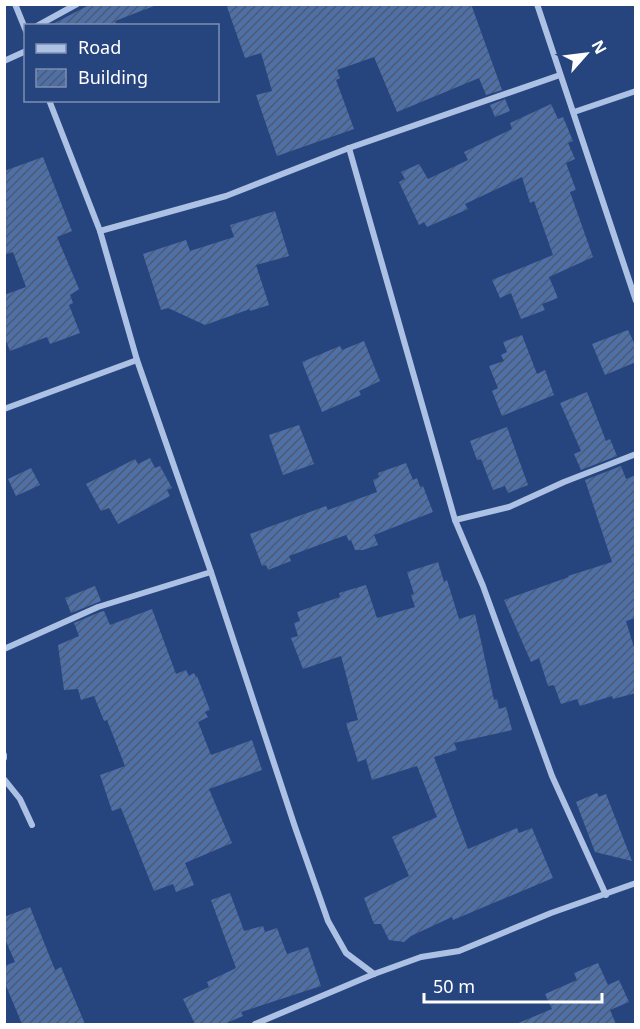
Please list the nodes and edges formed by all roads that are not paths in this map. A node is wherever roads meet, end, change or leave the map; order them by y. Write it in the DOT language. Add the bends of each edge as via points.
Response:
graph roads {
  1 [pos="15,4"];
  2 [pos="76,4"];
  3 [pos="537,4"];
  4 [pos="41,24"];
  5 [pos="24,26"];
  6 [pos="24,52"];
  7 [pos="4,61"];
  8 [pos="560,75"];
  9 [pos="636,91"];
  10 [pos="50,102"];
  11 [pos="574,112"];
  12 [pos="349,148"];
  13 [pos="100,231"];
  14 [pos="636,301"];
  15 [pos="137,360"];
  16 [pos="4,409"];
  17 [pos="636,454"];
  18 [pos="455,520"];
  19 [pos="210,572"];
  20 [pos="4,649"];
  21 [pos="4,779"];
  22 [pos="32,825"];
  23 [pos="636,883"];
  24 [pos="606,895"];
  25 [pos="374,974"];
  26 [pos="255,1024"];
  1 -- 5 [label="street"];
  2 -- 4 [label="street"];
  3 -- 8 [label="street"];
  6 -- 7 [label="street"];
  8 -- 11 [label="street"];
  8 -- 12 [label="street"];
  9 -- 11 [label="street"];
  10 -- 13 [label="street"];
  11 -- 14 [label="street"];
  12 -- 13 [label="street" via="226,196"];
  12 -- 18 [label="street"];
  13 -- 15 [label="street"];
  15 -- 16 [label="street"];
  15 -- 19 [label="street"];
  17 -- 18 [label="street" via="509,507"];
  18 -- 24 [label="street" via="552,776"];
  19 -- 20 [label="street" via="98,607"];
  19 -- 25 [label="street" via="328,921 346,953"];
  21 -- 22 [label="street"];
  23 -- 24 [label="street"];
  24 -- 25 [label="street" via="459,951 421,957"];
  25 -- 26 [label="street"];
}
